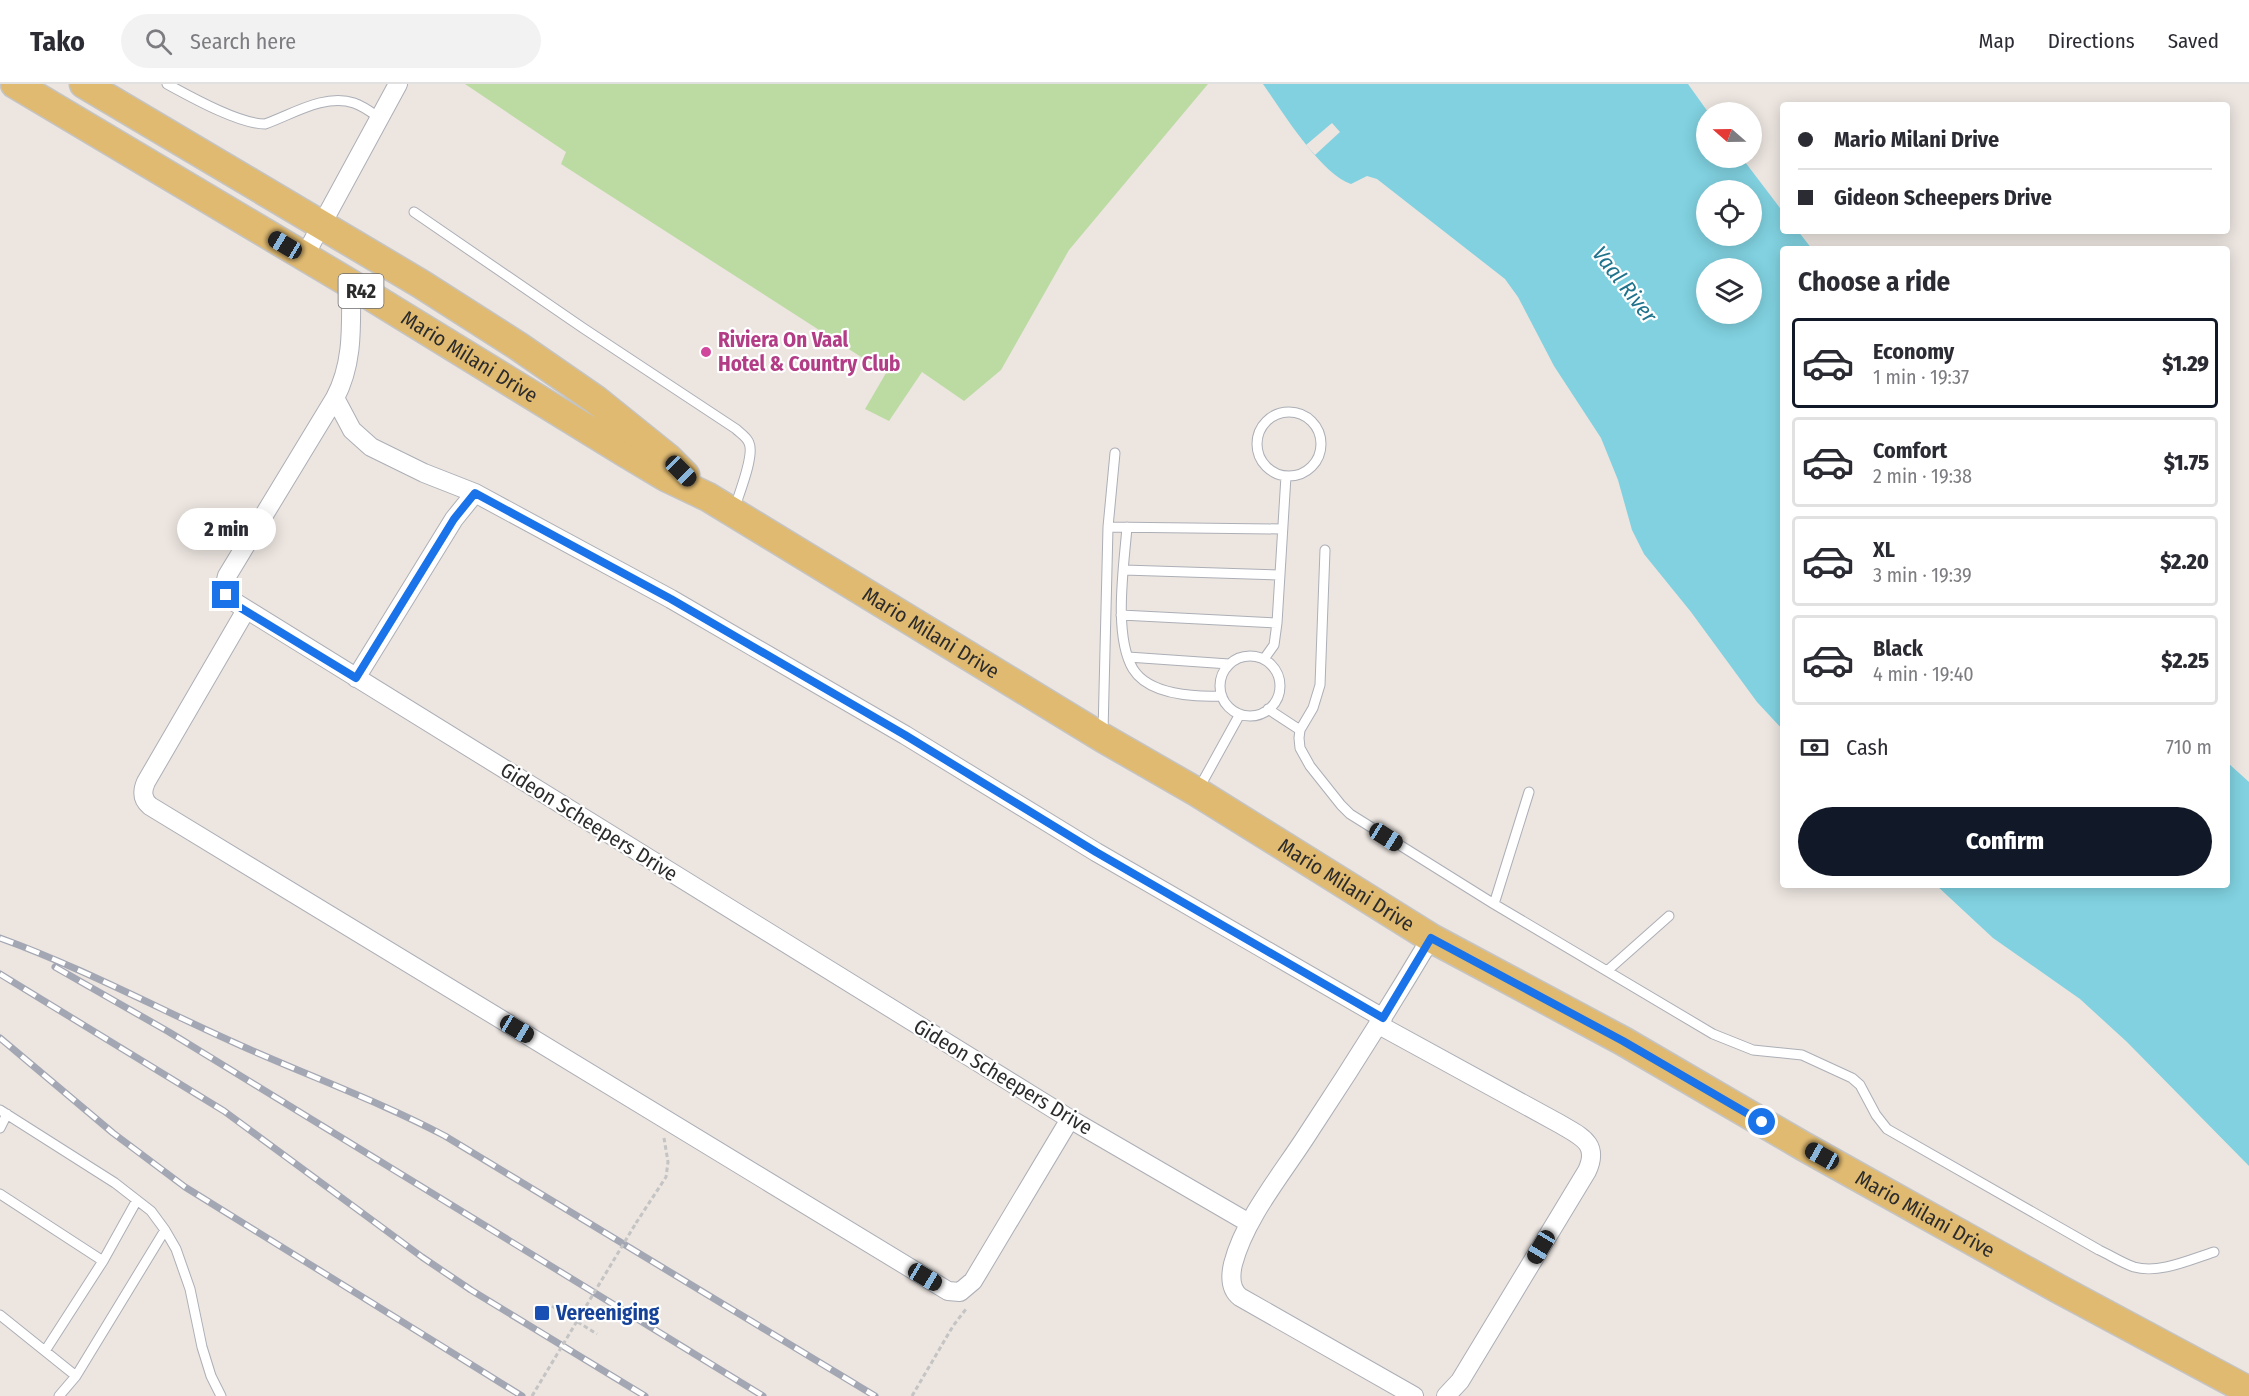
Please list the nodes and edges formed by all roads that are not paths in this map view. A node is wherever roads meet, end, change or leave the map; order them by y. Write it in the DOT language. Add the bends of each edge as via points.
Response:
graph roads {
  1 [pos="15,84"];
  2 [pos="85,84"];
  3 [pos="167,84"];
  4 [pos="398,84"];
  5 [pos="378,117"];
  6 [pos="414,212"];
  7 [pos="320,224"];
  8 [pos="304,256"];
  9 [pos="351,284"];
  10 [pos="491,329"];
  11 [pos="472,360"];
  12 [pos="335,398"];
  13 [pos="1115,453"];
  14 [pos="1286,476"];
  15 [pos="475,493"];
  16 [pos="708,497"];
  17 [pos="733,513"];
  18 [pos="1108,527"];
  19 [pos="1126,528"];
  20 [pos="1282,529"];
  21 [pos="1325,550"];
  22 [pos="1124,570"];
  23 [pos="1280,575"];
  24 [pos="246,610"];
  25 [pos="1121,615"];
  26 [pos="1278,623"];
  27 [pos="1128,657"];
  28 [pos="1264,659"];
  29 [pos="1229,664"];
  30 [pos="356,678"];
  31 [pos="1222,696"];
  32 [pos="1268,709"];
  33 [pos="1240,714"];
  34 [pos="1300,730"];
  35 [pos="1103,738"];
  36 [pos="1197,792"];
  37 [pos="1529,792"];
  38 [pos="1494,904"];
  39 [pos="1669,916"];
  40 [pos="1431,938"];
  41 [pos="1607,971"];
  42 [pos="1381,1021"];
  43 [pos="3,1112"];
  44 [pos="1070,1119"];
  45 [pos="0,1128"];
  46 [pos="0,1194"];
  47 [pos="137,1200"];
  48 [pos="1249,1223"];
  49 [pos="165,1230"];
  50 [pos="2214,1252"];
  51 [pos="103,1261"];
  52 [pos="0,1315"];
  53 [pos="45,1351"];
  54 [pos="76,1376"];
  55 [pos="2249,1391"];
  56 [pos="58,1396"];
  57 [pos="221,1396"];
  58 [pos="1414,1396"];
  59 [pos="1446,1396"];
  1 -- 8 [label="main road, Mario Milani Drive / R42"];
  2 -- 7 [label="main road, Mario Milani Drive / R42"];
  3 -- 5 [label="lane" via="258,124 336,100 353,102"];
  4 -- 5 [label="street"];
  5 -- 7 [label="street"];
  6 -- 17 [label="lane" via="749,441 750,458"];
  7 -- 8 [label="street"];
  7 -- 10 [label="main road, Mario Milani Drive / R42"];
  8 -- 9 [label="main road, Mario Milani Drive / R42"];
  9 -- 11 [label="main road, Mario Milani Drive / R42"];
  9 -- 12 [label="street, Gideon Scheepers Drive" via="351,347 346,374"];
  10 -- 11 [label="main road"];
  10 -- 16 [label="main road, Mario Milani Drive / R42" via="596,400 668,458"];
  11 -- 16 [label="main road, Mario Milani Drive / R42" via="666,477"];
  12 -- 15 [label="street" via="352,430 371,447 424,474"];
  12 -- 24 [label="street, Gideon Scheepers Drive" via="227,576 224,588 228,598"];
  13 -- 18 [label="lane"];
  14 -- 14 [label="lane" via="1275,473 1259,457 1257,436 1262,426 1279,413 1299,413 1316,426 1320,446 1313,465"];
  14 -- 20 [label="lane"];
  15 -- 30 [label="street" via="454,519"];
  15 -- 42 [label="street" via="671,599 905,735"];
  16 -- 17 [label="main road, Mario Milani Drive / R42"];
  17 -- 35 [label="main road, Mario Milani Drive / R42"];
  18 -- 19 [label="lane"];
  18 -- 35 [label="lane"];
  19 -- 20 [label="lane"];
  19 -- 22 [label="lane"];
  20 -- 23 [label="lane"];
  21 -- 34 [label="lane" via="1320,685"];
  22 -- 23 [label="lane"];
  22 -- 25 [label="lane"];
  23 -- 26 [label="lane"];
  24 -- 30 [label="street, Gideon Scheepers Drive"];
  24 -- 44 [label="street" via="146,782 146,803 944,1289 956,1293 973,1281"];
  25 -- 26 [label="lane"];
  25 -- 27 [label="lane"];
  26 -- 28 [label="lane" via="1274,645"];
  27 -- 29 [label="lane"];
  27 -- 31 [label="lane" via="1137,674 1166,690 1192,697"];
  28 -- 29 [label="lane" via="1246,656"];
  28 -- 32 [label="lane" via="1278,673 1280,683 1275,702"];
  29 -- 31 [label="lane" via="1222,674"];
  30 -- 44 [label="street, Gideon Scheepers Drive"];
  31 -- 33 [label="lane"];
  32 -- 33 [label="lane" via="1250,716"];
  32 -- 34 [label="lane"];
  33 -- 36 [label="lane"];
  34 -- 38 [label="lane" via="1300,748 1310,766 1350,814"];
  35 -- 36 [label="main road, Mario Milani Drive / R42"];
  36 -- 40 [label="main road, Mario Milani Drive / R42"];
  37 -- 38 [label="lane"];
  38 -- 41 [label="lane"];
  39 -- 41 [label="lane"];
  40 -- 42 [label="street"];
  40 -- 55 [label="main road, Mario Milani Drive / R42"];
  41 -- 50 [label="lane" via="1713,1034 1753,1050 1802,1055 1852,1078 1887,1129 2126,1263 2135,1267 2167,1267"];
  42 -- 48 [label="street"];
  42 -- 59 [label="street" via="1580,1135 1591,1151 1587,1171 1460,1381"];
  43 -- 45 [label="lane"];
  43 -- 47 [label="lane"];
  44 -- 48 [label="street, Gideon Scheepers Drive"];
  46 -- 51 [label="lane"];
  47 -- 49 [label="lane"];
  47 -- 51 [label="lane"];
  48 -- 58 [label="street" via="1233,1264 1231,1283 1237,1294"];
  49 -- 54 [label="lane"];
  49 -- 57 [label="lane" via="190,1288 202,1347"];
  51 -- 53 [label="lane"];
  52 -- 53 [label="lane"];
  53 -- 54 [label="lane"];
  54 -- 56 [label="lane"];
}
